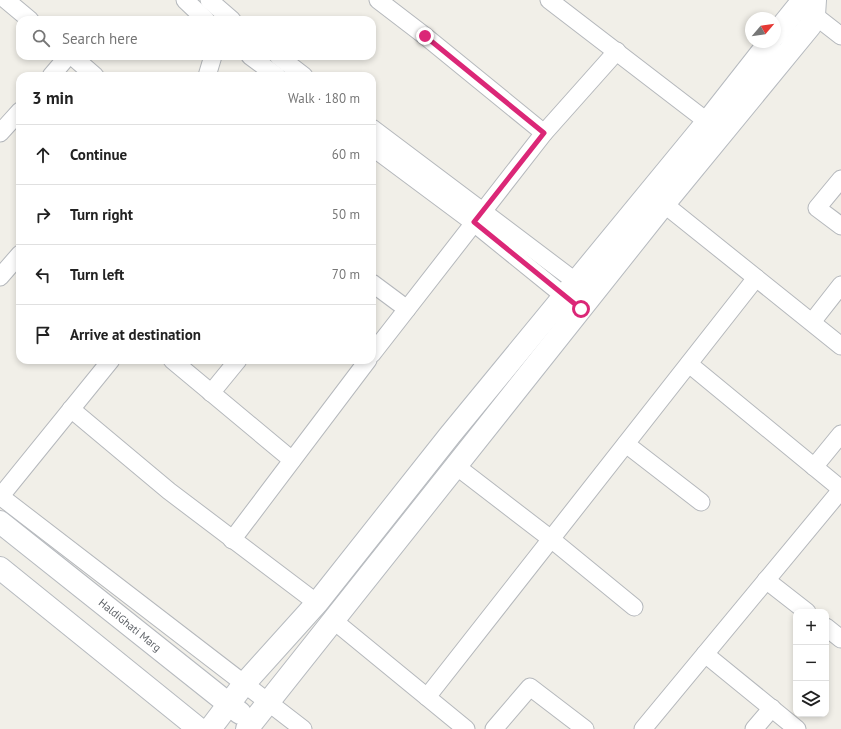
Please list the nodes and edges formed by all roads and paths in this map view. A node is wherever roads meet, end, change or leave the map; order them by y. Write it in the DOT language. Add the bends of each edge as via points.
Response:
graph roads {
  1 [pos="6,0"];
  2 [pos="185,0"];
  3 [pos="209,0"];
  4 [pos="378,0"];
  5 [pos="549,0"];
  6 [pos="812,5"];
  7 [pos="0,8"];
  8 [pos="25,16"];
  9 [pos="202,16"];
  10 [pos="227,16"];
  11 [pos="781,28"];
  12 [pos="841,36"];
  13 [pos="766,48"];
  14 [pos="616,51"];
  15 [pos="65,60"];
  16 [pos="77,60"];
  17 [pos="212,60"];
  18 [pos="255,60"];
  19 [pos="283,60"];
  20 [pos="54,72"];
  21 [pos="90,72"];
  22 [pos="208,72"];
  23 [pos="272,72"];
  24 [pos="299,72"];
  25 [pos="16,115"];
  26 [pos="715,127"];
  27 [pos="376,131"];
  28 [pos="0,133"];
  29 [pos="544,133"];
  30 [pos="376,150"];
  31 [pos="841,179"];
  32 [pos="664,204"];
  33 [pos="478,217"];
  34 [pos="841,226"];
  35 [pos="16,259"];
  36 [pos="0,277"];
  37 [pos="756,278"];
  38 [pos="841,285"];
  39 [pos="376,286"];
  40 [pos="578,296"];
  41 [pos="407,309"];
  42 [pos="812,322"];
  43 [pos="841,346"];
  44 [pos="376,349"];
  45 [pos="108,364"];
  46 [pos="177,364"];
  47 [pos="235,364"];
  48 [pos="365,364"];
  49 [pos="689,364"];
  50 [pos="211,393"];
  51 [pos="71,409"];
  52 [pos="841,434"];
  53 [pos="626,444"];
  54 [pos="292,460"];
  55 [pos="456,466"];
  56 [pos="814,467"];
  57 [pos="841,489"];
  58 [pos="0,497"];
  59 [pos="701,502"];
  60 [pos="0,522"];
  61 [pos="551,539"];
  62 [pos="232,540"];
  63 [pos="0,568"];
  64 [pos="766,580"];
  65 [pos="317,603"];
  66 [pos="634,606"];
  67 [pos="803,609"];
  68 [pos="333,620"];
  69 [pos="829,629"];
  70 [pos="841,639"];
  71 [pos="705,654"];
  72 [pos="244,684"];
  73 [pos="427,697"];
  74 [pos="268,703"];
  75 [pos="228,704"];
  76 [pos="772,708"];
  77 [pos="253,727"];
  78 [pos="199,729"];
  79 [pos="210,729"];
  80 [pos="303,729"];
  81 [pos="466,729"];
  82 [pos="494,729"];
  83 [pos="585,729"];
  84 [pos="643,729"];
  85 [pos="754,729"];
  86 [pos="797,729"];
  1 -- 7 [label="street"];
  1 -- 8 [label="street"];
  2 -- 9 [label="street"];
  3 -- 10 [label="street"];
  4 -- 29 [label="street"];
  5 -- 14 [label="street"];
  6 -- 11 [label="street" via="800,4"];
  6 -- 12 [label="street"];
  6 -- 26 [label="street" via="810,26"];
  13 -- 26 [label="street"];
  14 -- 26 [label="street"];
  14 -- 29 [label="street"];
  15 -- 20 [label="street"];
  16 -- 21 [label="street"];
  17 -- 22 [label="street"];
  18 -- 23 [label="street"];
  19 -- 24 [label="street"];
  25 -- 28 [label="street"];
  26 -- 32 [label="street"];
  26 -- 40 [label="street"];
  27 -- 33 [label="street"];
  29 -- 33 [label="street"];
  30 -- 33 [label="street"];
  31 -- 34 [label="street" via="817,208"];
  32 -- 37 [label="street"];
  32 -- 40 [label="street"];
  33 -- 40 [label="street"];
  33 -- 41 [label="street"];
  35 -- 36 [label="street"];
  37 -- 42 [label="street"];
  37 -- 49 [label="street"];
  38 -- 42 [label="street"];
  39 -- 41 [label="street"];
  40 -- 55 [label="street"];
  40 -- 65 [label="street" via="450,435"];
  41 -- 44 [label="street"];
  42 -- 43 [label="street"];
  45 -- 51 [label="street"];
  46 -- 50 [label="street"];
  47 -- 50 [label="street"];
  48 -- 54 [label="street"];
  49 -- 53 [label="street"];
  49 -- 56 [label="street"];
  50 -- 54 [label="street"];
  51 -- 58 [label="street"];
  51 -- 62 [label="street"];
  52 -- 56 [label="street"];
  53 -- 59 [label="street"];
  53 -- 61 [label="street"];
  54 -- 62 [label="street"];
  55 -- 61 [label="street"];
  55 -- 68 [label="street"];
  56 -- 57 [label="street"];
  57 -- 64 [label="street"];
  58 -- 72 [label="street"];
  60 -- 75 [label="street, HaldiGhati Marg"];
  61 -- 66 [label="street"];
  61 -- 73 [label="street"];
  62 -- 65 [label="street"];
  63 -- 78 [label="street"];
  64 -- 67 [label="street"];
  64 -- 71 [label="street"];
  65 -- 72 [label="street"];
  68 -- 73 [label="street"];
  68 -- 74 [label="street"];
  69 -- 70 [label="street"];
  71 -- 76 [label="street"];
  71 -- 84 [label="street"];
  72 -- 74 [label="street"];
  72 -- 75 [label="street"];
  73 -- 81 [label="street"];
  74 -- 77 [label="street"];
  74 -- 80 [label="street"];
  75 -- 77 [label="street, HaldiGhati Marg"];
  75 -- 79 [label="street"];
  76 -- 85 [label="street"];
  76 -- 86 [label="street"];
  82 -- 83 [label="street" via="530,687"];
}
